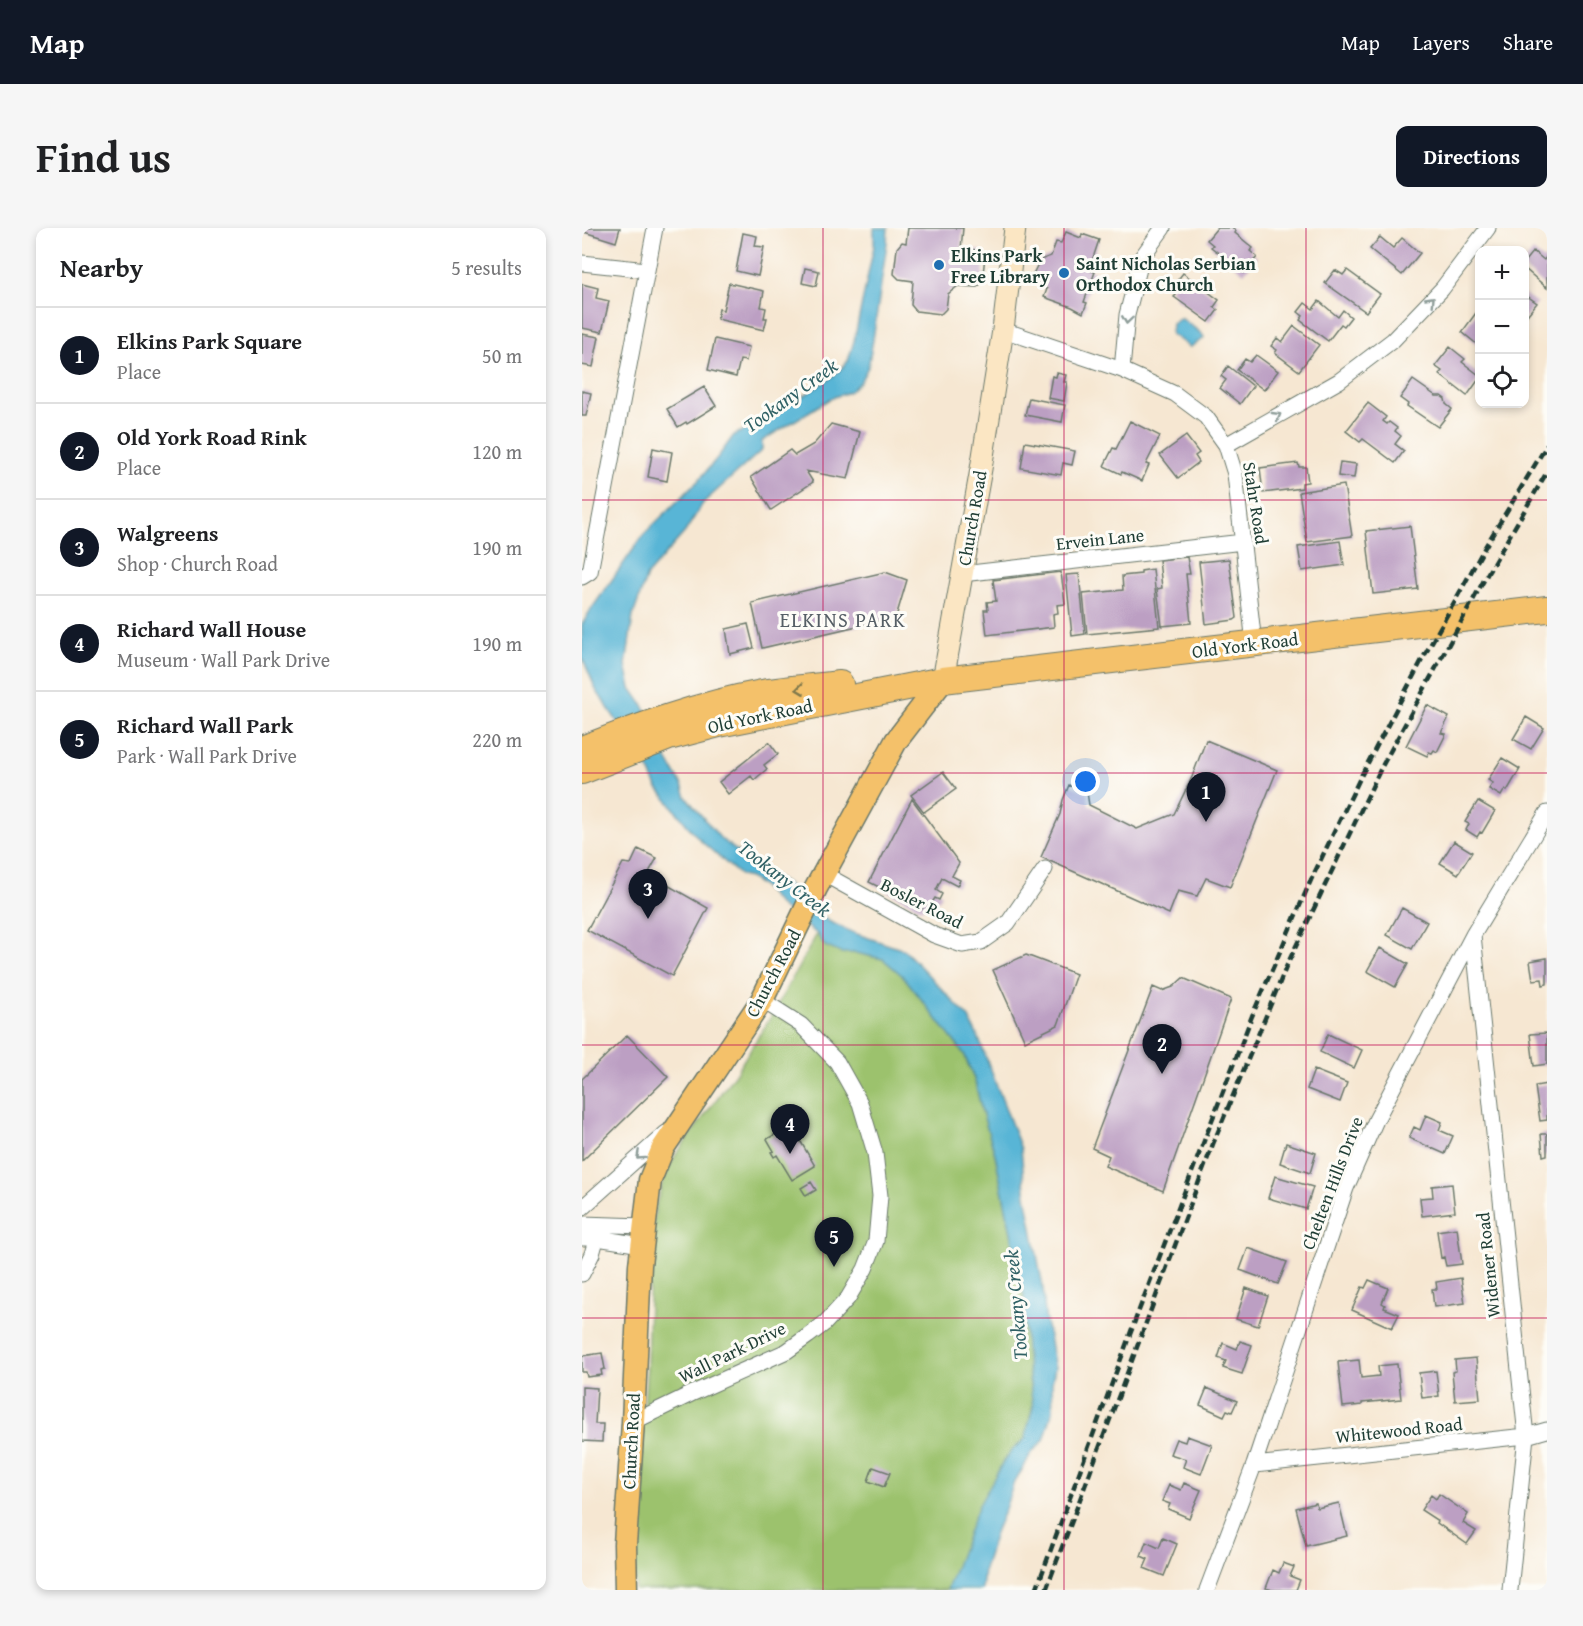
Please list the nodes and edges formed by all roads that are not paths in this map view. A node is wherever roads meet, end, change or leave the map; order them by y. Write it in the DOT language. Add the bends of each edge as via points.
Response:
graph roads {
  1 [pos="655,228"];
  2 [pos="1015,228"];
  3 [pos="1163,228"];
  4 [pos="1488,228"];
  5 [pos="582,262"];
  6 [pos="647,270"];
  7 [pos="1003,330"];
  8 [pos="1122,370"];
  9 [pos="1226,445"];
  10 [pos="1243,542"];
  11 [pos="962,574"];
  12 [pos="582,577"];
  13 [pos="1547,609"];
  14 [pos="1254,644"];
  15 [pos="943,680"];
  16 [pos="628,742"];
  17 [pos="582,749"];
  18 [pos="582,771"];
  19 [pos="1547,813"];
  20 [pos="1045,869"];
  21 [pos="820,881"];
  22 [pos="1473,935"];
  23 [pos="762,1000"];
  24 [pos="684,1117"];
  25 [pos="582,1208"];
  26 [pos="588,1231"];
  27 [pos="643,1235"];
  28 [pos="582,1274"];
  29 [pos="633,1422"];
  30 [pos="1547,1430"];
  31 [pos="1526,1436"];
  32 [pos="1254,1465"];
  33 [pos="626,1590"];
  34 [pos="1207,1590"];
  35 [pos="1510,1590"];
  1 -- 6 [label="street"];
  2 -- 7 [label="street, Church Road"];
  3 -- 8 [label="street, one-way" via="1142,257 1127,315"];
  9 -- 4 [label="street, one-way" via="1339,381 1393,340 1442,289"];
  5 -- 6 [label="street"];
  6 -- 12 [label="street" via="590,572"];
  7 -- 8 [label="street, Stahr Road"];
  7 -- 11 [label="street, Church Road"];
  8 -- 9 [label="street, Stahr Road" via="1174,394 1206,417"];
  9 -- 10 [label="street, Stahr Road" via="1235,474"];
  10 -- 11 [label="street, Ervein Lane"];
  10 -- 14 [label="street, Stahr Road"];
  11 -- 15 [label="street, Church Road"];
  13 -- 14 [label="highway, Old York Road"];
  14 -- 15 [label="highway, Old York Road"];
  15 -- 16 [label="highway, Old York Road" via="850,682 762,694 697,709 664,729"];
  15 -- 21 [label="main road, Church Road" via="896,741"];
  16 -- 17 [label="highway, Old York Road"];
  16 -- 18 [label="highway, Old York Road"];
  19 -- 22 [label="street, Chelten Hills Drive"];
  20 -- 21 [label="street, Bosler Road" via="1008,924 981,942 962,945"];
  21 -- 23 [label="main road, Church Road"];
  22 -- 31 [label="street, Widener Road"];
  22 -- 32 [label="street, Chelten Hills Drive" via="1376,1120 1347,1188"];
  23 -- 24 [label="main road, Church Road"];
  23 -- 29 [label="street, Wall Park Drive" via="801,1025 837,1062 860,1103 875,1152 880,1196 876,1241 848,1298 808,1336 787,1351"];
  24 -- 25 [label="street, one-way"];
  24 -- 27 [label="main road, Church Road" via="663,1148 650,1180"];
  26 -- 27 [label="street"];
  26 -- 28 [label="street" via="592,1254"];
  27 -- 29 [label="main road, Church Road"];
  29 -- 33 [label="main road, Church Road"];
  30 -- 31 [label="street, Whitewood Road"];
  31 -- 32 [label="street, Whitewood Road"];
  31 -- 35 [label="street, Widener Road"];
  32 -- 34 [label="street, Chelten Hills Drive"];
}
